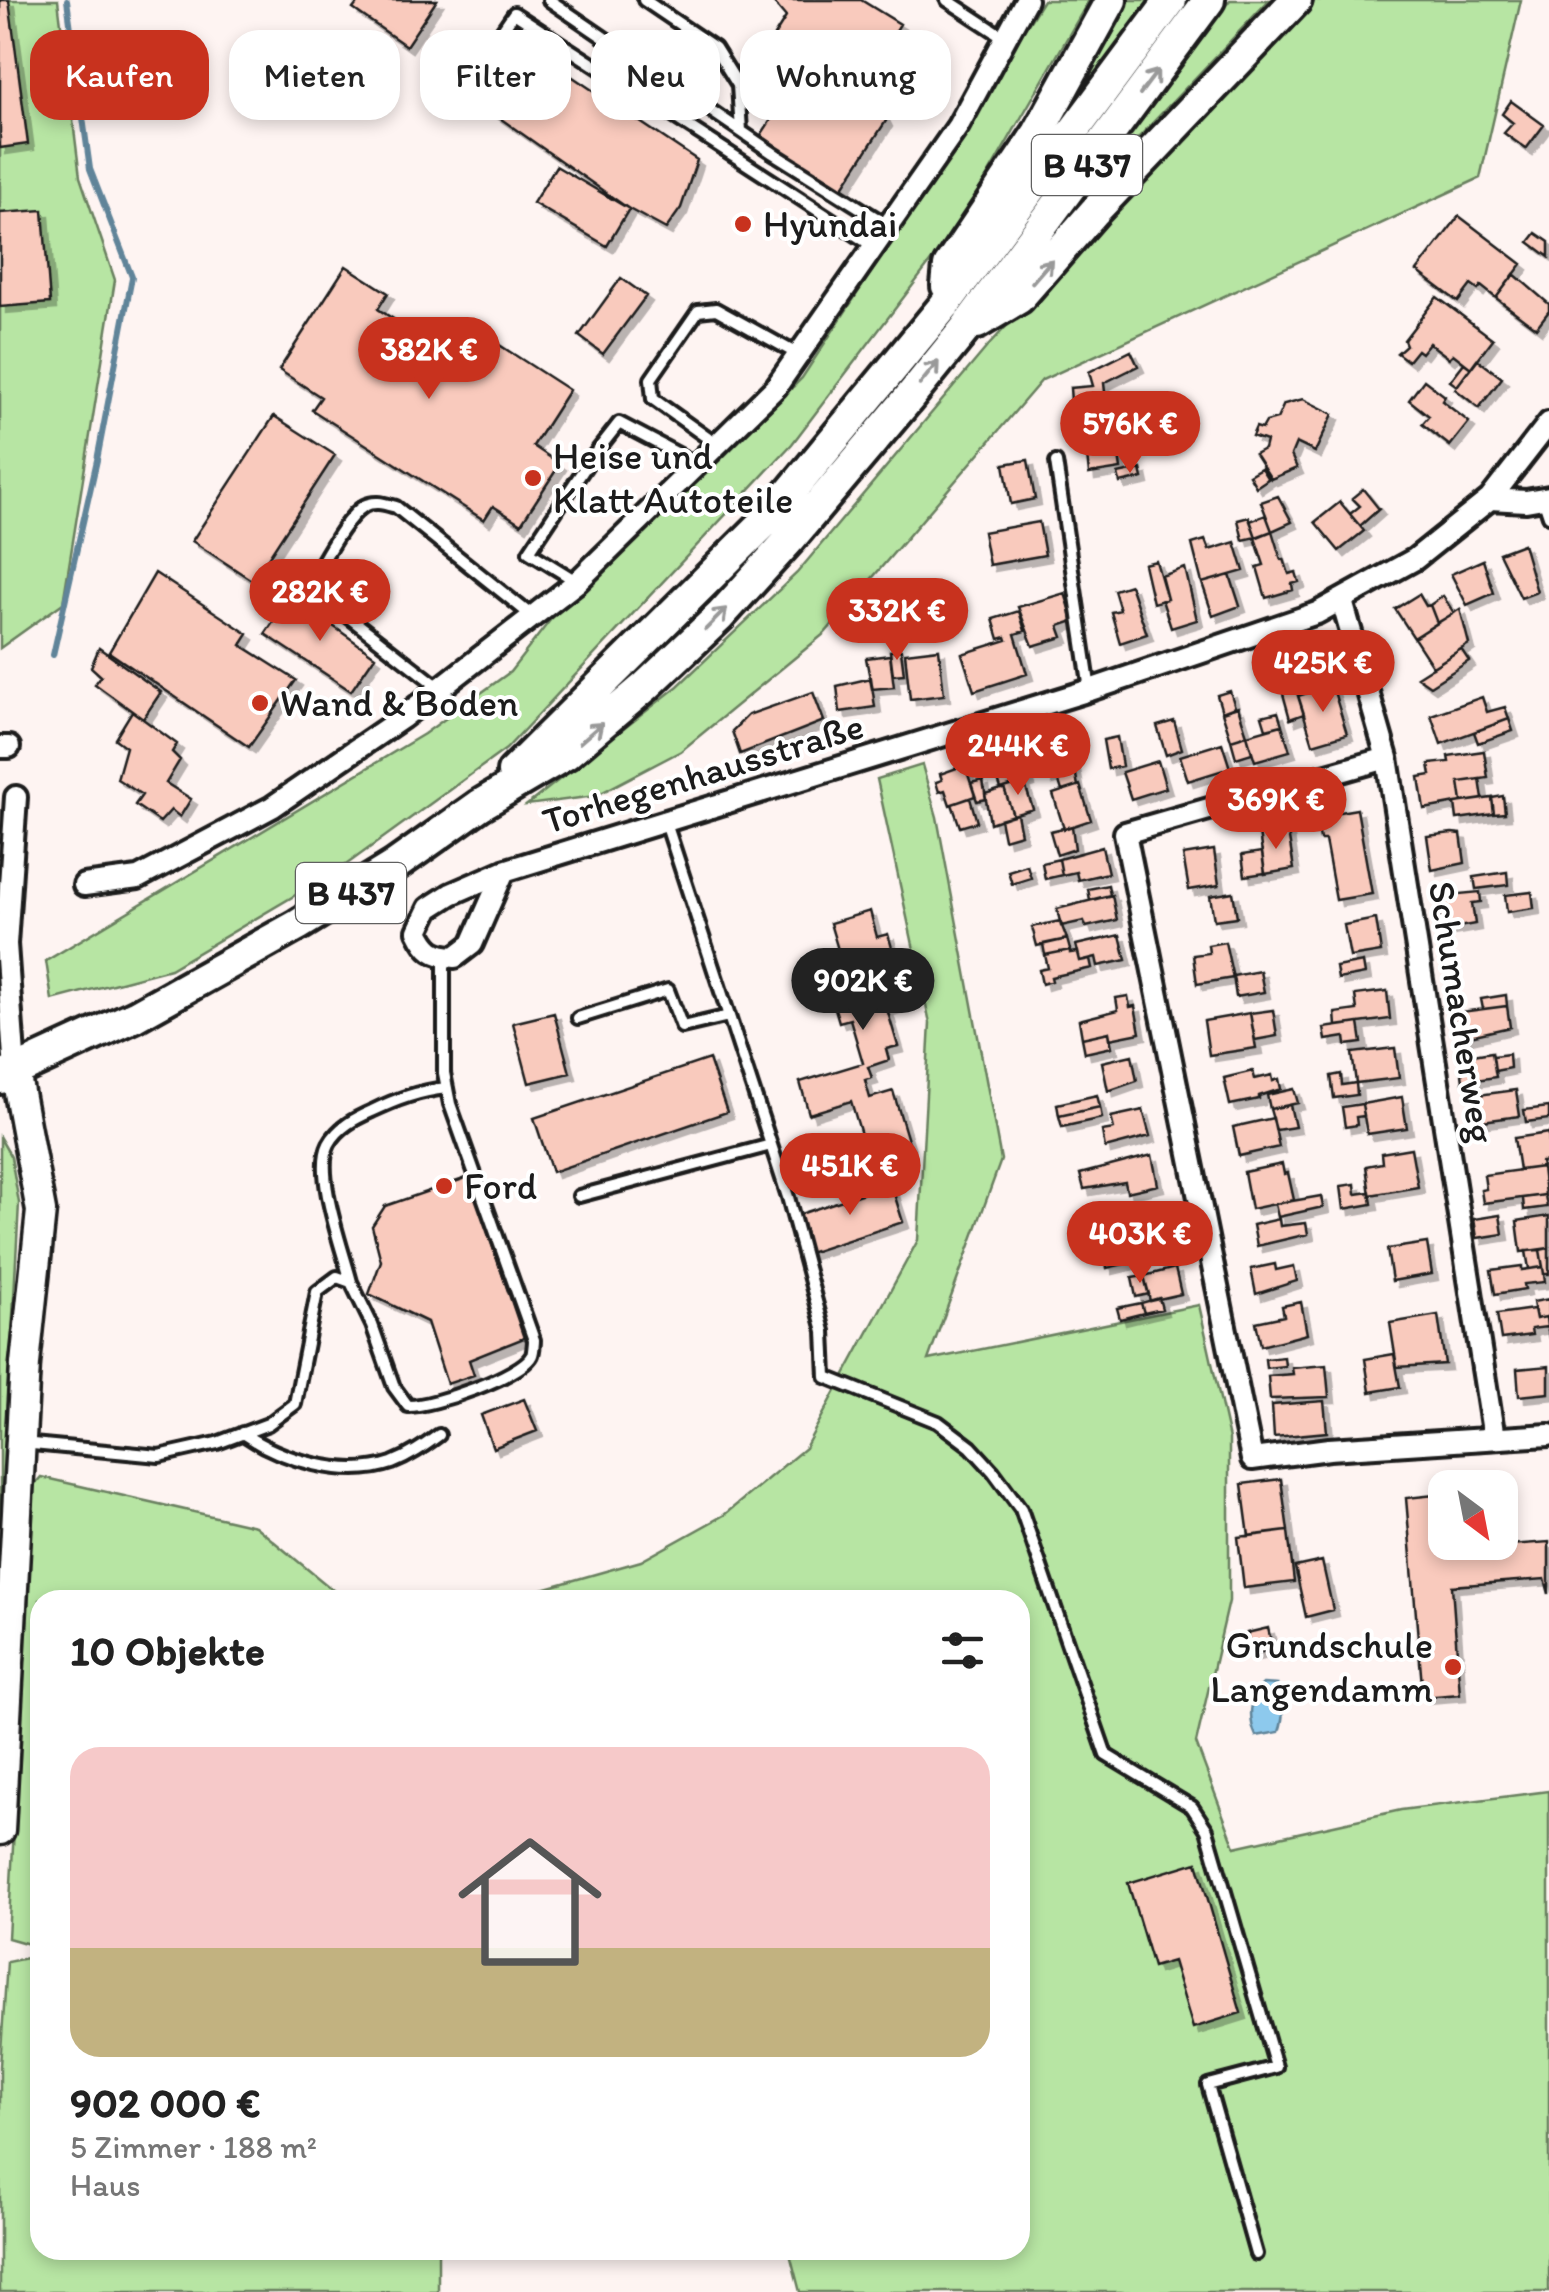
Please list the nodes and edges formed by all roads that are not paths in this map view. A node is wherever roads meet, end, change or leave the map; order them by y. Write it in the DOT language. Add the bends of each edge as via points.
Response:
graph roads {
  1 [pos="549,0"];
  2 [pos="644,0"];
  3 [pos="947,0"];
  4 [pos="1026,0"];
  5 [pos="1112,0"];
  6 [pos="1171,0"];
  7 [pos="1210,0"];
  8 [pos="1296,0"];
  9 [pos="502,30"];
  10 [pos="540,30"];
  11 [pos="1006,38"];
  12 [pos="571,50"];
  13 [pos="741,130"];
  14 [pos="889,226"];
  15 [pos="874,246"];
  16 [pos="944,306"];
  17 [pos="965,329"];
  18 [pos="799,354"];
  19 [pos="1549,422"];
  20 [pos="717,444"];
  21 [pos="1056,462"];
  22 [pos="697,464"];
  23 [pos="1490,499"];
  24 [pos="1547,504"];
  25 [pos="577,582"];
  26 [pos="1342,601"];
  27 [pos="532,616"];
  28 [pos="440,688"];
  29 [pos="1090,690"];
  30 [pos="1387,758"];
  31 [pos="16,797"];
  32 [pos="480,805"];
  33 [pos="666,822"];
  34 [pos="504,871"];
  35 [pos="84,885"];
  36 [pos="444,956"];
  37 [pos="729,1016"];
  38 [pos="578,1018"];
  39 [pos="8,1074"];
  40 [pos="447,1088"];
  41 [pos="771,1145"];
  42 [pos="579,1196"];
  43 [pos="351,1282"];
  44 [pos="242,1433"];
  45 [pos="439,1434"];
  46 [pos="1549,1435"];
  47 [pos="1494,1438"];
  48 [pos="21,1443"];
  49 [pos="0,1830"];
  50 [pos="1256,2254"];
  1 -- 13 [label="lane"];
  2 -- 13 [label="lane" via="716,48 738,84"];
  3 -- 11 [label="lane"];
  4 -- 11 [label="street"];
  5 -- 16 [label="main road" via="1038,133 949,266"];
  6 -- 16 [label="main road, B 437"];
  17 -- 7 [label="main road, B 437, one-way"];
  17 -- 8 [label="main road, one-way" via="1019,298"];
  9 -- 10 [label="lane" via="514,13"];
  11 -- 14 [label="street" via="958,126"];
  12 -- 15 [label="lane"];
  13 -- 14 [label="lane"];
  14 -- 15 [label="street"];
  15 -- 18 [label="street"];
  16 -- 32 [label="main road, B 437" via="769,518"];
  32 -- 17 [label="main road, B 437, one-way" via="566,754 720,616"];
  18 -- 20 [label="street" via="776,387"];
  18 -- 20 [label="lane" via="716,309 698,310 651,379 654,399"];
  19 -- 23 [label="street, Torhegenhausstraße"];
  20 -- 22 [label="street"];
  21 -- 29 [label="lane"];
  22 -- 25 [label="street"];
  22 -- 25 [label="lane" via="619,424 529,552"];
  23 -- 24 [label="street"];
  23 -- 26 [label="street, Torhegenhausstraße" via="1415,559"];
  25 -- 27 [label="street"];
  26 -- 29 [label="street, Torhegenhausstraße"];
  26 -- 30 [label="street, Schumacherweg"];
  27 -- 28 [label="street"];
  27 -- 28 [label="lane" via="396,506 362,507 315,574 323,597"];
  28 -- 35 [label="street" via="272,807 138,878"];
  29 -- 33 [label="street, Torhegenhausstraße"];
  30 -- 47 [label="street, Schumacherweg"];
  30 -- 47 [label="street" via="1125,833 1252,1459"];
  31 -- 39 [label="street" via="6,944"];
  32 -- 39 [label="main road, B 437" via="298,925 135,1016"];
  33 -- 34 [label="street, Torhegenhausstraße"];
  33 -- 37 [label="lane"];
  34 -- 36 [label="street, Torhegenhausstraße" via="472,944 455,957"];
  34 -- 36 [label="street, Torhegenhausstraße" via="429,908 418,931 425,948"];
  36 -- 40 [label="lane"];
  37 -- 38 [label="lane" via="682,1026 668,990"];
  37 -- 41 [label="lane"];
  39 -- 48 [label="street" via="41,1211"];
  40 -- 43 [label="lane" via="416,1091 352,1120 328,1146 329,1194"];
  40 -- 43 [label="lane" via="534,1340 532,1355 499,1378 435,1403 408,1406"];
  41 -- 42 [label="lane"];
  41 -- 50 [label="lane" via="824,1331 826,1377 938,1422 994,1471 1021,1509 1106,1754 1192,1807 1208,1830 1276,2067 1208,2085"];
  43 -- 44 [label="lane" via="338,1277 316,1292 295,1404"];
  44 -- 45 [label="lane" via="261,1446 341,1468 388,1464"];
  44 -- 48 [label="lane" via="159,1456"];
  46 -- 47 [label="street"];
  48 -- 49 [label="street"];
}
